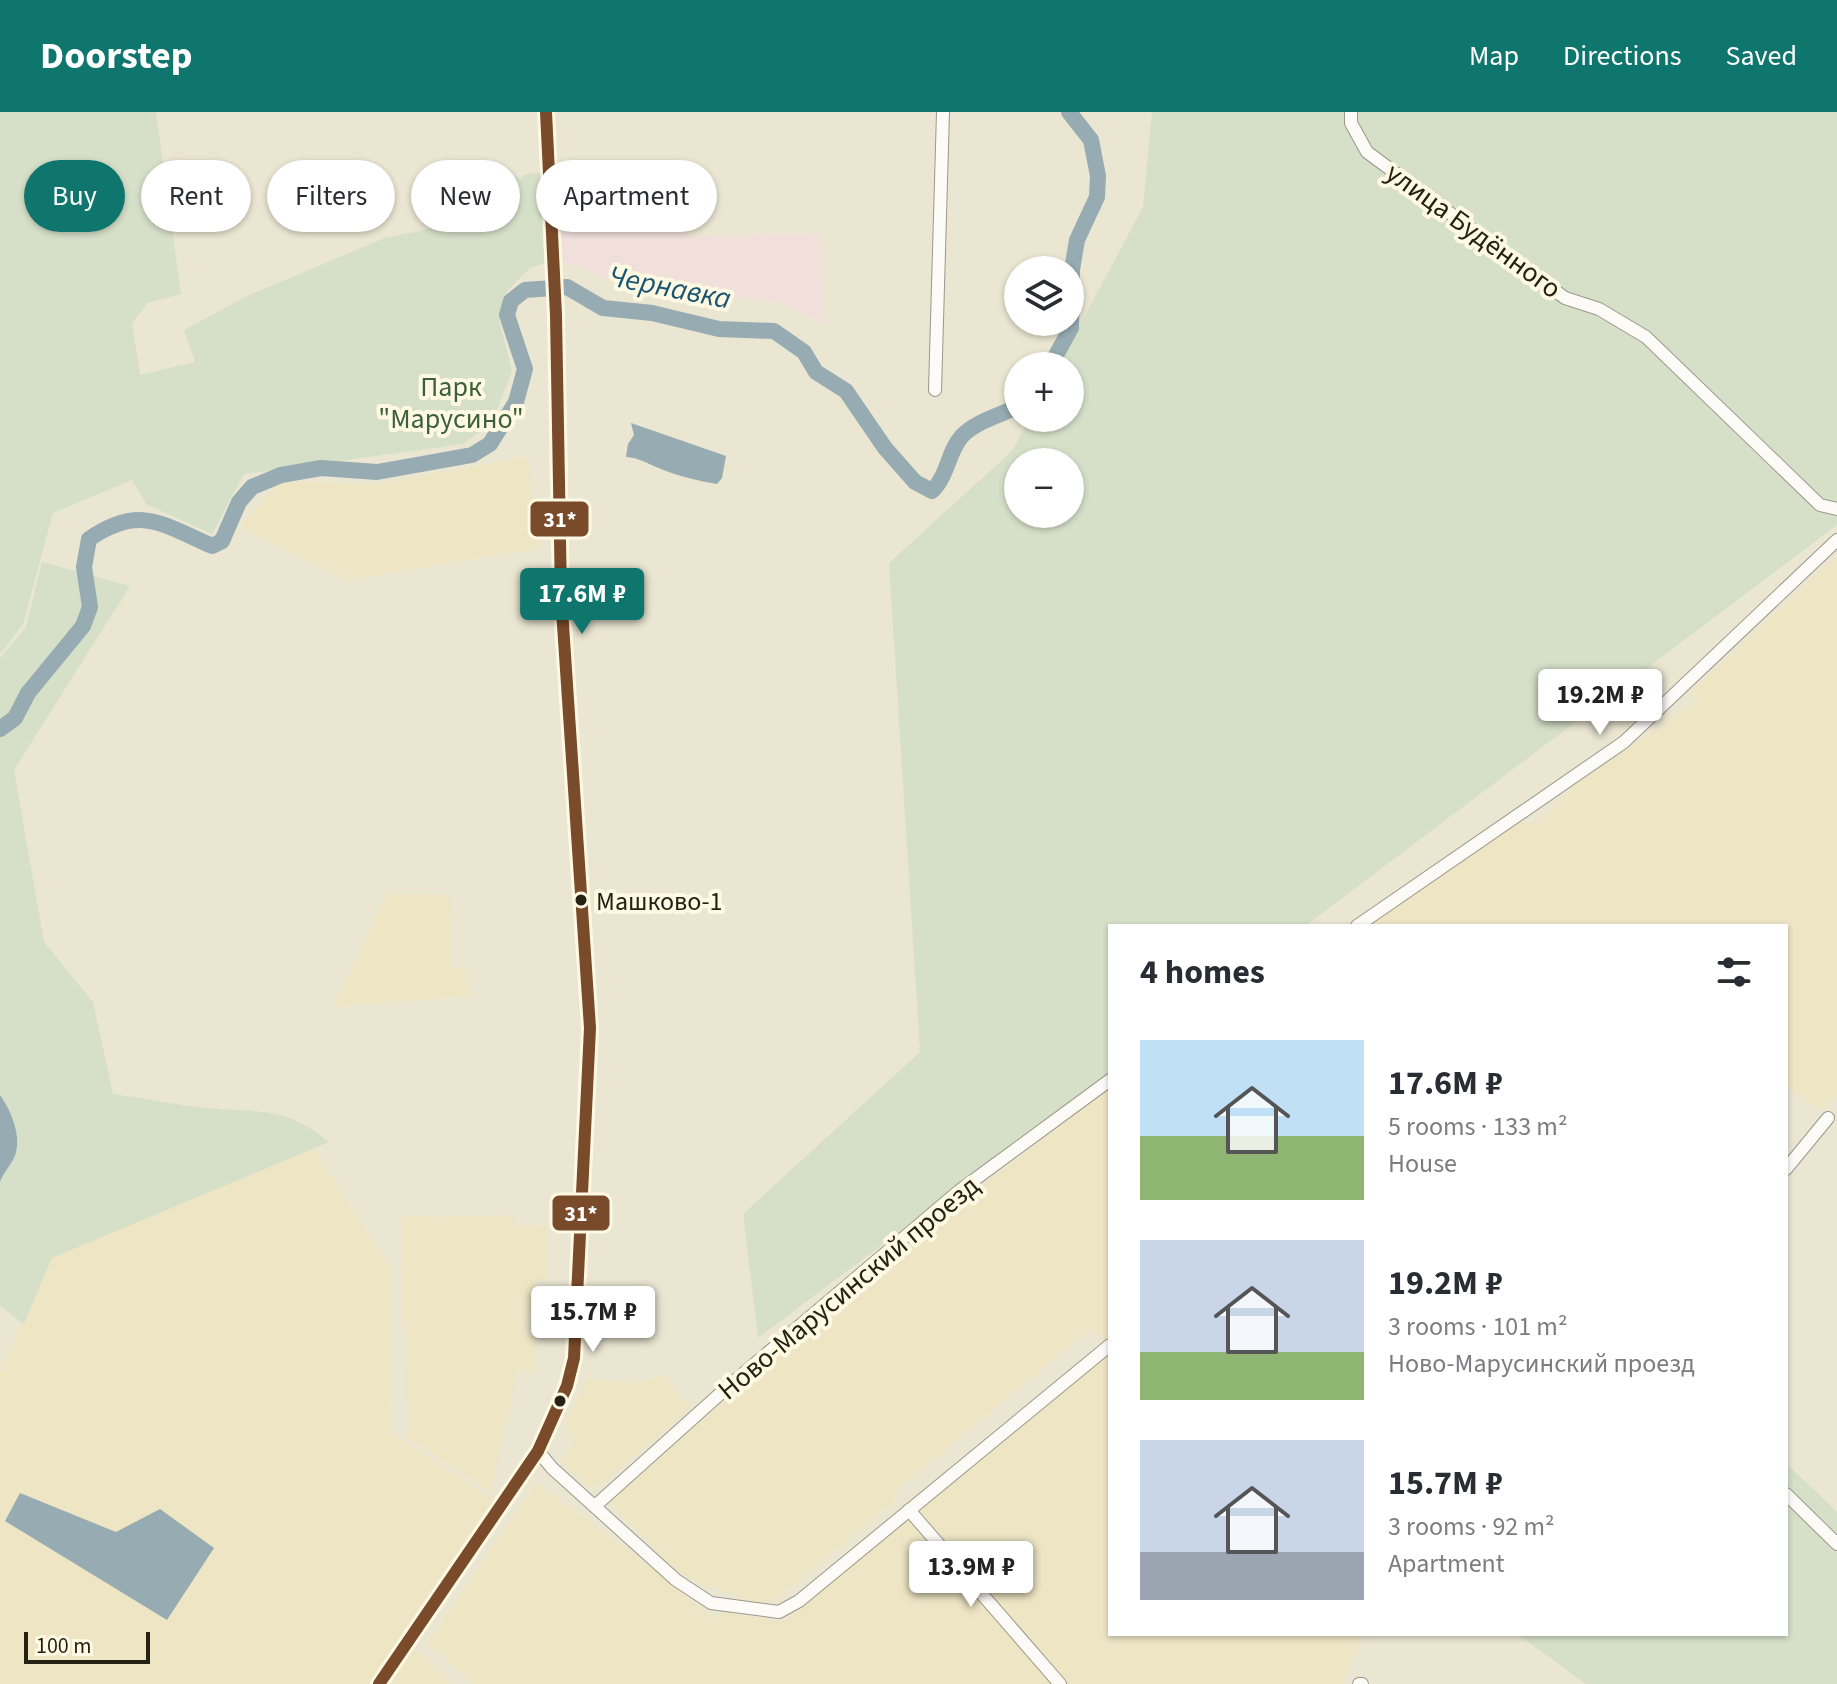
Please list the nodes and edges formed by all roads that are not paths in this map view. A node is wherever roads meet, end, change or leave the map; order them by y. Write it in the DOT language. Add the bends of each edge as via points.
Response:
graph roads {
  1 [pos="546,112"];
  2 [pos="943,112"];
  3 [pos="1351,112"];
  4 [pos="935,390"];
  5 [pos="1837,509"];
  6 [pos="1837,540"];
  7 [pos="1360,924"];
  8 [pos="1108,1081"];
  9 [pos="1828,1118"];
  10 [pos="1788,1167"];
  11 [pos="1108,1347"];
  12 [pos="538,1451"];
  13 [pos="1788,1496"];
  14 [pos="595,1506"];
  15 [pos="909,1510"];
  16 [pos="1837,1544"];
  17 [pos="379,1684"];
  18 [pos="1060,1684"];
  1 -- 12 [label="street" via="559,551 590,1062 574,1358"];
  2 -- 4 [label="street"];
  3 -- 5 [label="street, улица Будённого" via="1351,123 1367,152 1565,298 1599,309 1646,337 1820,505"];
  6 -- 7 [label="street" via="1624,742"];
  8 -- 14 [label="street, Ново-Марусинский проезд" via="935,1210"];
  9 -- 10 [label="street"];
  11 -- 15 [label="street"];
  12 -- 14 [label="street"];
  12 -- 17 [label="street"];
  13 -- 16 [label="street"];
  14 -- 15 [label="street" via="676,1580 711,1603 779,1612"];
  15 -- 18 [label="street"];
}
